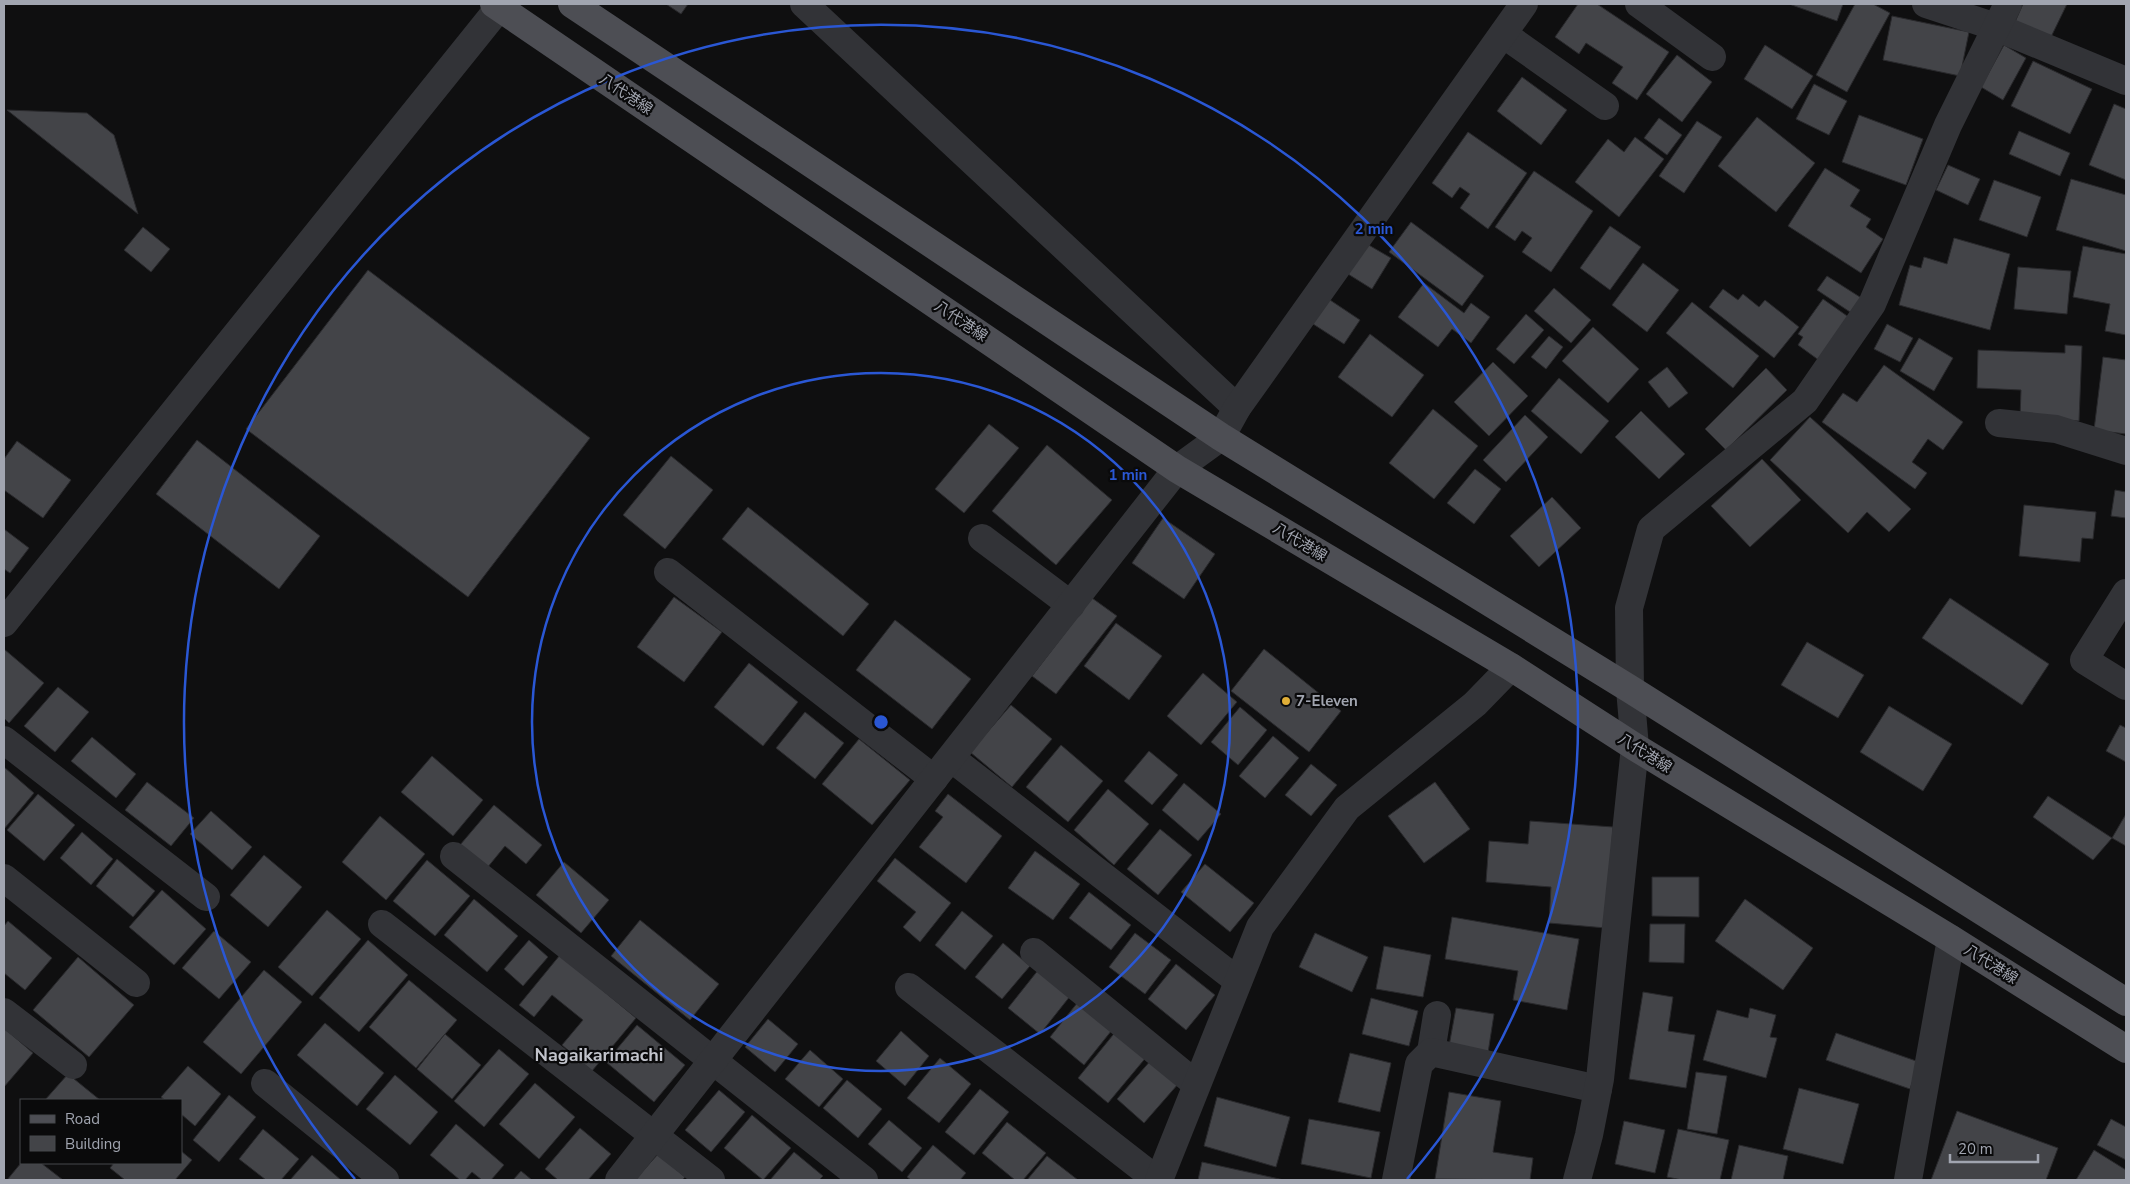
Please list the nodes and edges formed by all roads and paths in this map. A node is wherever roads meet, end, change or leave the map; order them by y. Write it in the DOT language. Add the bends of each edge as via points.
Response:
graph roads {
  1 [pos="572,4"];
  2 [pos="804,4"];
  3 [pos="1524,4"];
  4 [pos="1639,4"];
  5 [pos="1926,4"];
  6 [pos="498,5"];
  7 [pos="2002,15"];
  8 [pos="1503,34"];
  9 [pos="1712,56"];
  10 [pos="2126,81"];
  11 [pos="1605,106"];
  12 [pos="1237,408"];
  13 [pos="1999,423"];
  14 [pos="1221,437"];
  15 [pos="2126,451"];
  16 [pos="1177,469"];
  17 [pos="982,538"];
  18 [pos="668,572"];
  19 [pos="2126,593"];
  20 [pos="12,595"];
  21 [pos="1071,604"];
  22 [pos="4,623"];
  23 [pos="1512,668"];
  24 [pos="2126,686"];
  25 [pos="1630,688"];
  26 [pos="4,740"];
  27 [pos="1635,747"];
  28 [pos="951,758"];
  29 [pos="934,780"];
  30 [pos="454,856"];
  31 [pos="4,878"];
  32 [pos="206,897"];
  33 [pos="382,924"];
  34 [pos="1951,939"];
  35 [pos="1034,952"];
  36 [pos="1238,981"];
  37 [pos="136,983"];
  38 [pos="909,987"];
  39 [pos="2126,1002"];
  40 [pos="4,1012"];
  41 [pos="1437,1015"];
  42 [pos="2126,1049"];
  43 [pos="1430,1052"];
  44 [pos="713,1061"];
  45 [pos="73,1065"];
  46 [pos="265,1083"];
  47 [pos="1196,1084"];
  48 [pos="1598,1089"];
  49 [pos="654,1136"];
  50 [pos="385,1180"];
  51 [pos="619,1180"];
  52 [pos="710,1180"];
  53 [pos="864,1180"];
  54 [pos="1158,1180"];
  55 [pos="1396,1180"];
  56 [pos="1577,1180"];
  57 [pos="1908,1180"];
  1 -- 14 [label="main road"];
  2 -- 12 [label="street"];
  3 -- 8 [label="street"];
  4 -- 9 [label="street"];
  5 -- 7 [label="street"];
  6 -- 16 [label="main road, 八代港線"];
  6 -- 20 [label="street"];
  7 -- 10 [label="street"];
  7 -- 25 [label="street" via="1948,125 1872,304 1805,401 1651,529 1629,608"];
  8 -- 11 [label="street"];
  8 -- 12 [label="street"];
  12 -- 14 [label="street"];
  13 -- 15 [label="street" via="2056,429"];
  14 -- 16 [label="street"];
  14 -- 25 [label="main road"];
  16 -- 21 [label="street"];
  16 -- 23 [label="main road, 八代港線"];
  17 -- 21 [label="street"];
  18 -- 29 [label="street"];
  19 -- 24 [label="street" via="2084,660"];
  20 -- 22 [label="street"];
  21 -- 28 [label="street"];
  23 -- 27 [label="main road, 八代港線"];
  23 -- 36 [label="street" via="1475,704 1347,808 1260,927"];
  25 -- 27 [label="street"];
  25 -- 39 [label="main road"];
  26 -- 32 [label="street"];
  27 -- 34 [label="main road, 八代港線"];
  27 -- 48 [label="street"];
  28 -- 29 [label="street"];
  28 -- 36 [label="street"];
  29 -- 44 [label="street"];
  30 -- 44 [label="street"];
  31 -- 37 [label="street"];
  33 -- 49 [label="street"];
  34 -- 42 [label="main road, 八代港線"];
  34 -- 57 [label="street"];
  35 -- 47 [label="street"];
  36 -- 47 [label="street"];
  38 -- 54 [label="street"];
  40 -- 45 [label="street"];
  41 -- 43 [label="street"];
  43 -- 48 [label="street"];
  43 -- 55 [label="street" via="1419,1064"];
  44 -- 49 [label="street"];
  44 -- 53 [label="street"];
  46 -- 50 [label="street"];
  47 -- 54 [label="street"];
  48 -- 56 [label="street"];
  49 -- 51 [label="street"];
  49 -- 52 [label="street"];
}
